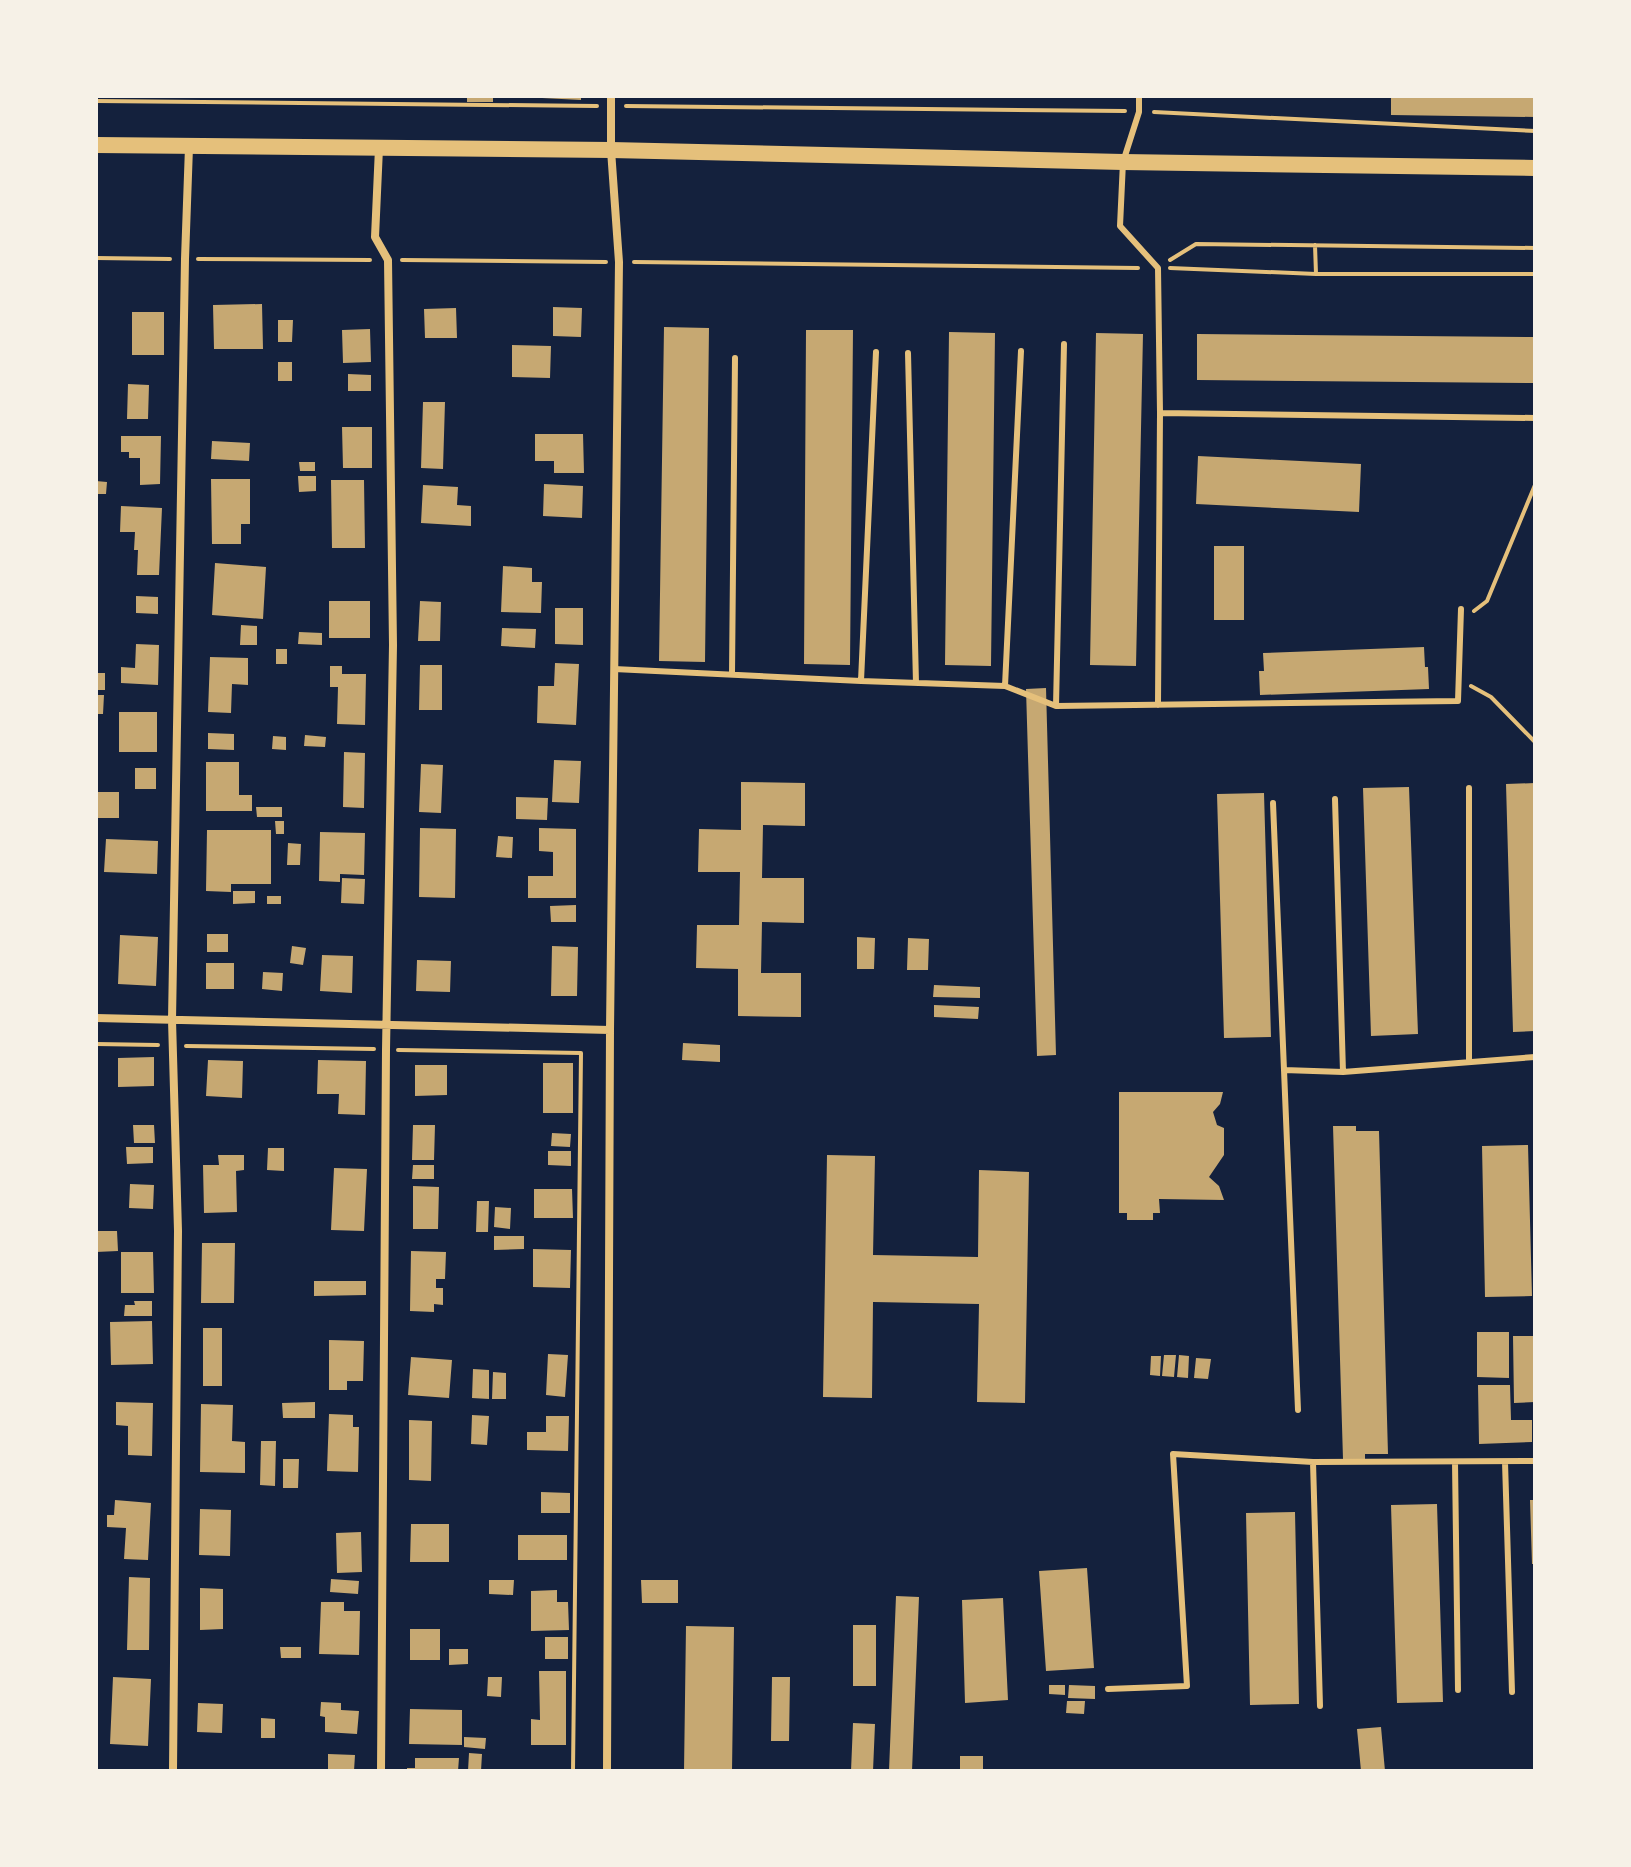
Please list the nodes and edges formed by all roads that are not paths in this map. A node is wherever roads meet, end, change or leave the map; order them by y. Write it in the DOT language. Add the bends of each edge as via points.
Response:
graph roads {
  1 [pos="1139,96"];
  2 [pos="611,101"];
  3 [pos="96,145"];
  4 [pos="189,147"];
  5 [pos="379,147"];
  6 [pos="611,150"];
  7 [pos="1123,162"];
  8 [pos="1535,168"];
  9 [pos="1064,344"];
  10 [pos="1021,351"];
  11 [pos="876,352"];
  12 [pos="908,353"];
  13 [pos="735,358"];
  14 [pos="1160,413"];
  15 [pos="1535,418"];
  16 [pos="1461,609"];
  17 [pos="614,669"];
  18 [pos="732,674"];
  19 [pos="861,681"];
  20 [pos="916,683"];
  21 [pos="1005,686"];
  22 [pos="1158,705"];
  23 [pos="1056,706"];
  24 [pos="1469,788"];
  25 [pos="1335,799"];
  26 [pos="1273,803"];
  27 [pos="96,1018"];
  28 [pos="172,1020"];
  29 [pos="386,1025"];
  30 [pos="610,1030"];
  31 [pos="1535,1057"];
  32 [pos="1469,1062"];
  33 [pos="1284,1070"];
  34 [pos="1343,1072"];
  35 [pos="1298,1410"];
  36 [pos="1535,1461"];
  37 [pos="1313,1462"];
  38 [pos="1455,1462"];
  39 [pos="1505,1462"];
  40 [pos="1108,1689"];
  41 [pos="1458,1690"];
  42 [pos="1512,1692"];
  43 [pos="1320,1706"];
  44 [pos="173,1771"];
  45 [pos="381,1771"];
  46 [pos="607,1771"];
  1 -- 7 [label="lane"];
  2 -- 6 [label="street"];
  3 -- 4 [label="main road"];
  4 -- 5 [label="main road"];
  4 -- 28 [label="street"];
  5 -- 6 [label="main road"];
  5 -- 29 [label="street" via="375,237 388,260 393,645"];
  6 -- 7 [label="main road"];
  6 -- 17 [label="street" via="619,262"];
  7 -- 8 [label="main road"];
  7 -- 14 [label="lane" via="1120,226 1158,268"];
  9 -- 23 [label="lane"];
  10 -- 21 [label="lane"];
  11 -- 19 [label="lane"];
  12 -- 20 [label="lane"];
  13 -- 18 [label="lane"];
  14 -- 15 [label="lane"];
  14 -- 22 [label="lane"];
  16 -- 22 [label="lane" via="1458,701"];
  17 -- 18 [label="lane"];
  17 -- 30 [label="street"];
  18 -- 19 [label="lane"];
  19 -- 20 [label="lane"];
  20 -- 21 [label="lane"];
  21 -- 23 [label="lane"];
  22 -- 23 [label="lane"];
  24 -- 32 [label="lane"];
  25 -- 34 [label="lane"];
  26 -- 33 [label="lane"];
  27 -- 28 [label="street"];
  28 -- 29 [label="street"];
  28 -- 44 [label="street" via="178,1231"];
  29 -- 30 [label="street"];
  29 -- 45 [label="street"];
  30 -- 46 [label="street"];
  31 -- 32 [label="lane"];
  32 -- 34 [label="lane"];
  33 -- 34 [label="lane"];
  33 -- 35 [label="lane"];
  36 -- 39 [label="lane"];
  37 -- 38 [label="lane"];
  37 -- 40 [label="lane" via="1173,1454 1187,1686"];
  37 -- 43 [label="lane"];
  38 -- 39 [label="lane"];
  38 -- 41 [label="lane"];
  39 -- 42 [label="lane"];
}
